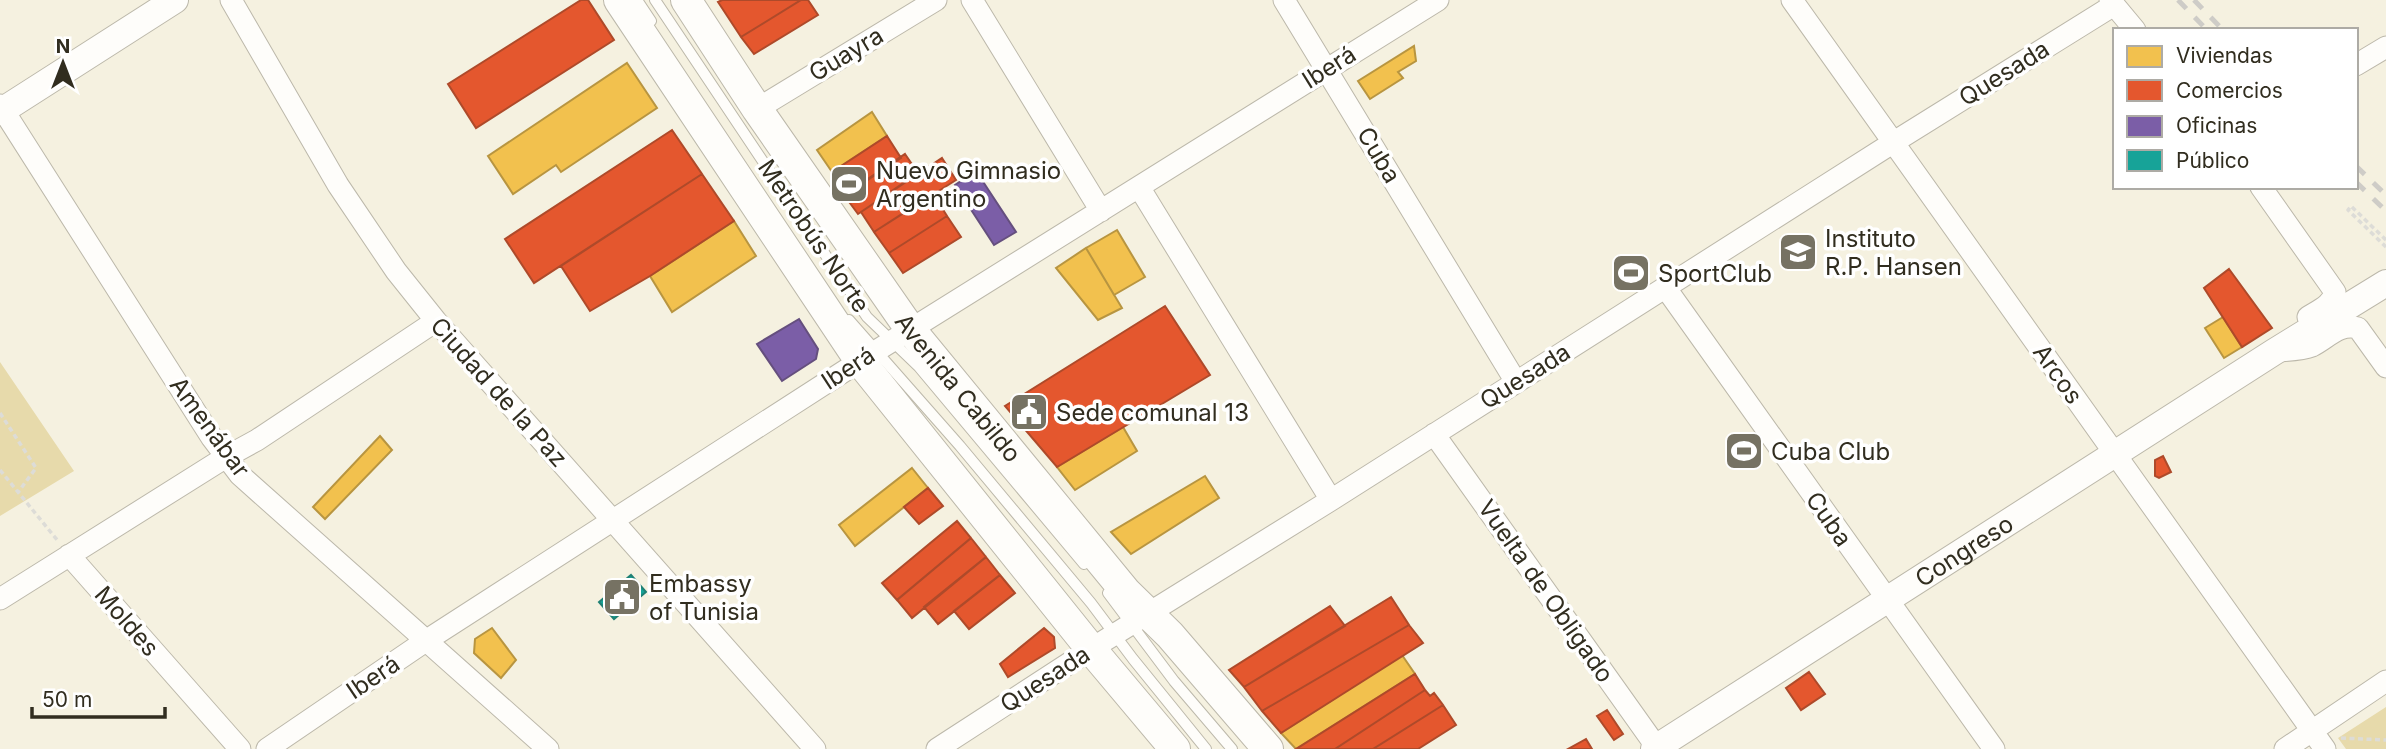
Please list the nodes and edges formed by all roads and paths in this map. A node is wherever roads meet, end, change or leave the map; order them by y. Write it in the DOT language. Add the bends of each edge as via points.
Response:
graph roads {
  1 [pos="175,0"];
  2 [pos="231,0"];
  3 [pos="620,0"];
  4 [pos="637,0"];
  5 [pos="654,0"];
  6 [pos="686,0"];
  7 [pos="936,0"];
  8 [pos="972,0"];
  9 [pos="1284,0"];
  10 [pos="1437,0"];
  11 [pos="1792,0"];
  12 [pos="2112,3"];
  13 [pos="2133,28"];
  14 [pos="659,34"];
  15 [pos="2386,47"];
  16 [pos="2358,64"];
  17 [pos="1326,68"];
  18 [pos="757,108"];
  19 [pos="1,109"];
  20 [pos="1894,142"];
  21 [pos="1139,187"];
  22 [pos="2262,189"];
  23 [pos="1101,211"];
  24 [pos="2386,240"];
  25 [pos="2386,247"];
  26 [pos="2386,283"];
  27 [pos="1665,287"];
  28 [pos="846,316"];
  29 [pos="436,321"];
  30 [pos="884,345"];
  31 [pos="2274,352"];
  32 [pos="2386,367"];
  33 [pos="1516,382"];
  34 [pos="0,413"];
  35 [pos="1434,434"];
  36 [pos="2115,455"];
  37 [pos="226,457"];
  38 [pos="0,470"];
  39 [pos="19,491"];
  40 [pos="1331,500"];
  41 [pos="613,520"];
  42 [pos="69,555"];
  43 [pos="1087,568"];
  44 [pos="1105,589"];
  45 [pos="0,599"];
  46 [pos="1887,600"];
  47 [pos="1122,630"];
  48 [pos="427,640"];
  49 [pos="2386,681"];
  50 [pos="2312,731"];
  51 [pos="2386,740"];
  52 [pos="1656,748"];
  53 [pos="240,749"];
  54 [pos="267,749"];
  55 [pos="548,749"];
  56 [pos="815,749"];
  57 [pos="937,749"];
  58 [pos="1175,749"];
  59 [pos="1206,749"];
  60 [pos="1232,749"];
  61 [pos="1268,749"];
  62 [pos="1994,749"];
  63 [pos="2285,749"];
  64 [pos="2325,749"];
  1 -- 19 [label="street"];
  2 -- 29 [label="street, Ciudad de la Paz" via="338,185"];
  3 -- 30 [label="main road, Avenida Cabildo"];
  4 -- 14 [label="lane"];
  5 -- 30 [label="lane, Metrobús Norte"];
  6 -- 18 [label="main road, Avenida Cabildo"];
  7 -- 18 [label="street, Guayra"];
  8 -- 23 [label="street"];
  9 -- 17 [label="street, Cuba"];
  10 -- 17 [label="street, Iberá"];
  11 -- 20 [label="street, Arcos"];
  12 -- 13 [label="street"];
  12 -- 20 [label="street, Quesada"];
  15 -- 16 [label="street"];
  17 -- 21 [label="street, Iberá"];
  17 -- 33 [label="street, Cuba"];
  18 -- 30 [label="main road, Avenida Cabildo"];
  19 -- 37 [label="street, Amenábar"];
  20 -- 27 [label="street, Quesada"];
  20 -- 36 [label="street, Arcos"];
  21 -- 23 [label="street, Iberá"];
  21 -- 40 [label="street"];
  22 -- 31 [label="street, Congreso" via="2335,292 2327,305 2300,322"];
  23 -- 30 [label="street, Iberá"];
  24 -- 25 [label="path" via="2351,206 2348,210"];
  26 -- 31 [label="street, Congreso"];
  27 -- 33 [label="street, Quesada"];
  27 -- 46 [label="street, Cuba"];
  28 -- 30 [label="lane, Metrobús Norte"];
  29 -- 37 [label="street"];
  29 -- 41 [label="street, Ciudad de la Paz"];
  30 -- 41 [label="street, Iberá"];
  30 -- 43 [label="lane, Metrobús Norte" via="919,367"];
  30 -- 47 [label="main road, Avenida Cabildo"];
  30 -- 47 [label="main road, Avenida Cabildo" via="1126,592"];
  31 -- 32 [label="street, Congreso" via="2310,347 2343,327 2358,328"];
  31 -- 36 [label="street, Congreso"];
  33 -- 35 [label="street, Quesada"];
  34 -- 39 [label="path" via="36,468"];
  35 -- 40 [label="street, Quesada"];
  35 -- 52 [label="street, Vuelta de Obligado"];
  36 -- 46 [label="street, Congreso"];
  36 -- 50 [label="street, Arcos"];
  37 -- 42 [label="street"];
  37 -- 48 [label="street, Amenábar" via="240,475"];
  38 -- 39 [label="path"];
  39 -- 42 [label="path"];
  40 -- 47 [label="street, Quesada"];
  41 -- 48 [label="street, Iberá"];
  41 -- 56 [label="street, Ciudad de la Paz"];
  42 -- 45 [label="street"];
  42 -- 53 [label="street, Moldes"];
  44 -- 47 [label="lane"];
  46 -- 52 [label="street, Congreso"];
  46 -- 62 [label="street, Cuba"];
  47 -- 57 [label="street, Quesada"];
  47 -- 58 [label="main road, Avenida Cabildo"];
  47 -- 59 [label="lane" via="1133,659"];
  47 -- 60 [label="lane" via="1174,681"];
  47 -- 61 [label="main road, Avenida Cabildo" via="1171,635"];
  48 -- 54 [label="street, Iberá"];
  48 -- 55 [label="street, Amenábar"];
  49 -- 50 [label="street"];
  50 -- 51 [label="path" via="2338,738"];
  50 -- 63 [label="street"];
  50 -- 64 [label="street, Arcos"];
}
